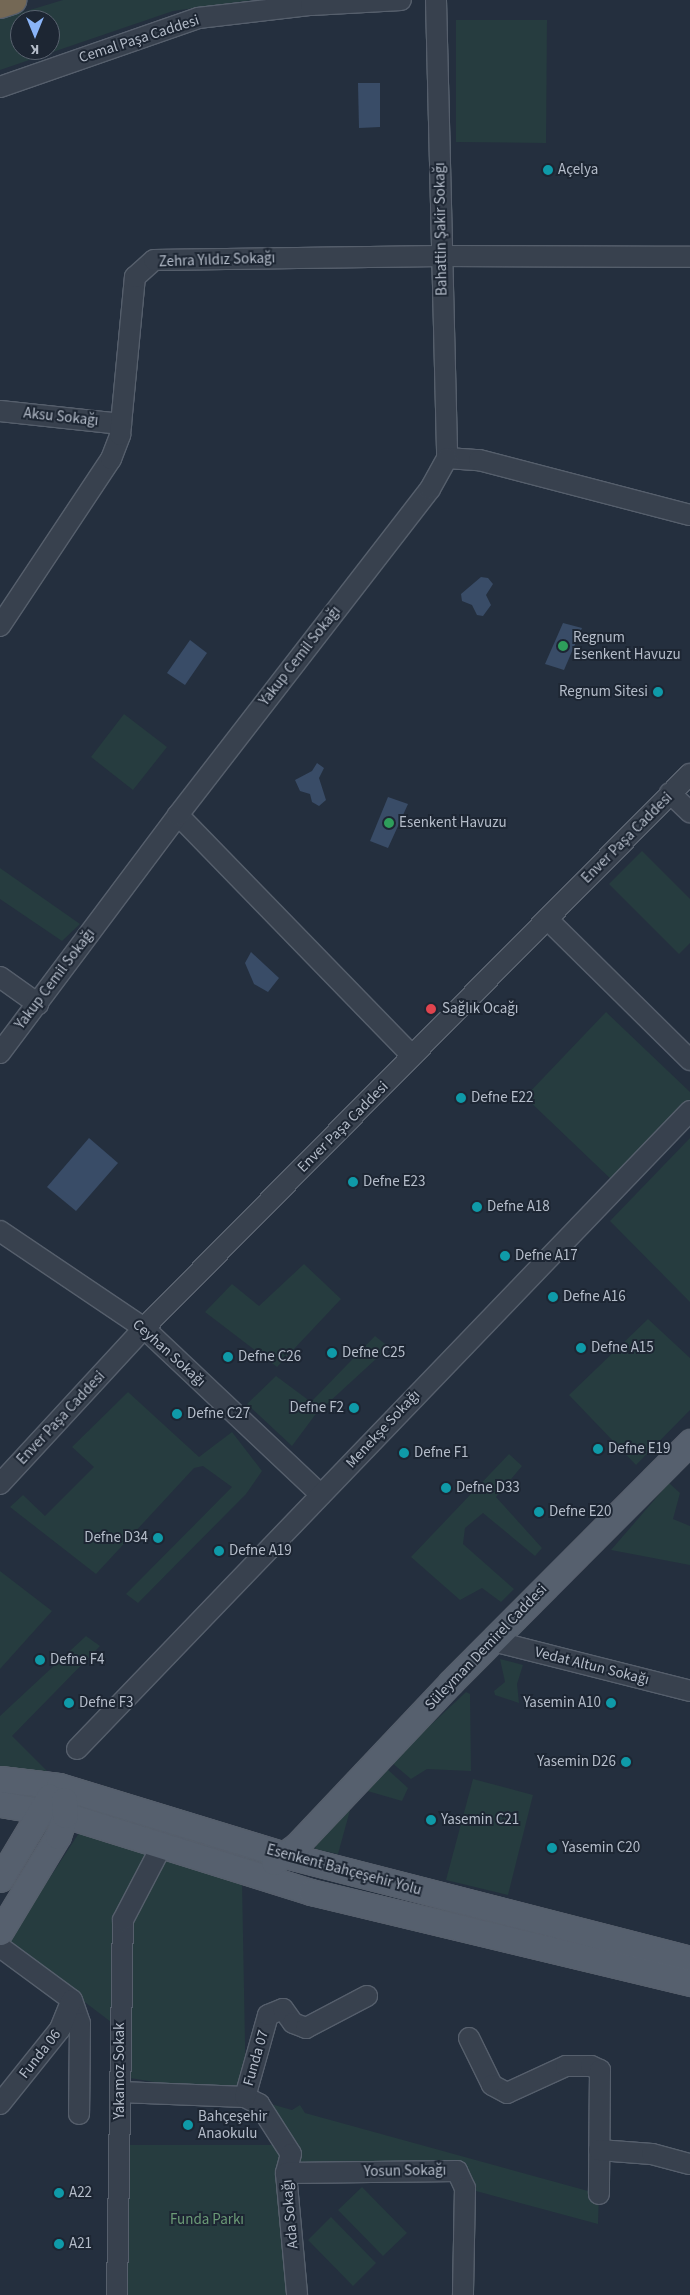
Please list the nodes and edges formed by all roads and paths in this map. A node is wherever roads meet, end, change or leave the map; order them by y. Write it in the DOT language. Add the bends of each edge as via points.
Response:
graph roads {
  1 [pos="12,0"];
  2 [pos="401,0"];
  3 [pos="436,0"];
  4 [pos="0,4"];
  5 [pos="0,87"];
  6 [pos="441,256"];
  7 [pos="690,257"];
  8 [pos="0,411"];
  9 [pos="121,424"];
  10 [pos="447,458"];
  11 [pos="690,515"];
  12 [pos="0,626"];
  13 [pos="690,774"];
  14 [pos="670,794"];
  15 [pos="690,812"];
  16 [pos="178,815"];
  17 [pos="547,920"];
  18 [pos="0,977"];
  19 [pos="38,1004"];
  20 [pos="0,1053"];
  21 [pos="412,1056"];
  22 [pos="690,1060"];
  23 [pos="690,1111"];
  24 [pos="0,1231"];
  25 [pos="144,1328"];
  26 [pos="690,1442"];
  27 [pos="0,1484"];
  28 [pos="321,1495"];
  29 [pos="493,1641"];
  30 [pos="690,1691"];
  31 [pos="77,1749"];
  32 [pos="0,1779"];
  33 [pos="59,1786"];
  34 [pos="0,1804"];
  35 [pos="40,1809"];
  36 [pos="65,1815"];
  37 [pos="157,1855"];
  38 [pos="285,1855"];
  39 [pos="250,1872"];
  40 [pos="0,1879"];
  41 [pos="299,1888"];
  42 [pos="0,1932"];
  43 [pos="0,1948"];
  44 [pos="690,1959"];
  45 [pos="690,1983"];
  46 [pos="368,1996"];
  47 [pos="72,2000"];
  48 [pos="469,2038"];
  49 [pos="120,2092"];
  50 [pos="245,2097"];
  51 [pos="0,2104"];
  52 [pos="79,2114"];
  53 [pos="599,2150"];
  54 [pos="690,2164"];
  55 [pos="286,2173"];
  56 [pos="599,2194"];
  57 [pos="117,2295"];
  58 [pos="297,2295"];
  59 [pos="463,2295"];
  1 -- 4 [label="highway"];
  2 -- 5 [label="street, Cemal Paşa Caddesi" via="311,5 198,18"];
  3 -- 6 [label="street, Bahattin Şakir Sokağı"];
  6 -- 7 [label="street, Zehra Yıldız Sokağı"];
  6 -- 9 [label="street, Zehra Yıldız Sokağı" via="154,260 135,277"];
  6 -- 10 [label="street, Bahattin Şakir Sokağı"];
  8 -- 9 [label="street, Aksu Sokağı"];
  9 -- 12 [label="street, Zehra Yıldız Sokağı" via="111,459"];
  10 -- 11 [label="street" via="479,460"];
  10 -- 16 [label="street, Yakup Cemil Sokağı" via="430,488"];
  13 -- 14 [label="street, Enver Paşa Caddesi"];
  14 -- 15 [label="street"];
  14 -- 17 [label="street, Enver Paşa Caddesi"];
  16 -- 19 [label="street, Yakup Cemil Sokağı"];
  16 -- 21 [label="street"];
  17 -- 21 [label="street, Enver Paşa Caddesi"];
  17 -- 22 [label="street"];
  18 -- 19 [label="street"];
  19 -- 20 [label="street, Yakup Cemil Sokağı"];
  21 -- 25 [label="street, Enver Paşa Caddesi"];
  23 -- 28 [label="street, Menekşe Sokağı"];
  24 -- 25 [label="street, Ceyhan Sokağı"];
  25 -- 27 [label="street, Enver Paşa Caddesi"];
  25 -- 28 [label="street, Ceyhan Sokağı"];
  26 -- 29 [label="main road, Süleyman Demirel Caddesi"];
  28 -- 31 [label="street, Menekşe Sokağı"];
  29 -- 30 [label="street, Vedat Altun Sokağı"];
  29 -- 38 [label="main road, Süleyman Demirel Caddesi"];
  32 -- 33 [label="main road, Esenkent Bahçeşehir Yolu"];
  33 -- 35 [label="main road"];
  33 -- 36 [label="main road"];
  33 -- 38 [label="main road, Esenkent Bahçeşehir Yolu"];
  34 -- 35 [label="main road, Esenkent Bahçeşehir Yolu"];
  35 -- 36 [label="main road, Esenkent Bahçeşehir Yolu"];
  35 -- 40 [label="main road"];
  36 -- 39 [label="main road, Esenkent Bahçeşehir Yolu"];
  36 -- 42 [label="main road" via="58,1836"];
  37 -- 49 [label="street, Yakamoz Sokak" via="123,1920"];
  38 -- 39 [label="main road, Süleyman Demirel Caddesi" via="266,1868"];
  38 -- 41 [label="main road" via="286,1870"];
  38 -- 44 [label="main road, Esenkent Bahçeşehir Yolu"];
  39 -- 41 [label="main road, Esenkent Bahçeşehir Yolu"];
  41 -- 45 [label="main road, Esenkent Bahçeşehir Yolu"];
  43 -- 47 [label="street"];
  46 -- 50 [label="street, Funda 07" via="306,2028 293,2022 284,2009 268,2015"];
  47 -- 51 [label="street, Funda 06" via="60,2029"];
  47 -- 52 [label="street, Funda 06" via="80,2023"];
  48 -- 53 [label="street" via="492,2085 507,2093 566,2066 591,2066 600,2070"];
  49 -- 50 [label="street"];
  49 -- 57 [label="street, Yakamoz Sokak"];
  50 -- 55 [label="street, Ada Sokağı" via="259,2104 291,2154"];
  53 -- 54 [label="street" via="652,2154"];
  53 -- 56 [label="street"];
  55 -- 58 [label="street, Ada Sokağı"];
  55 -- 59 [label="street, Yosun Sokağı" via="457,2171 465,2188"];
}
